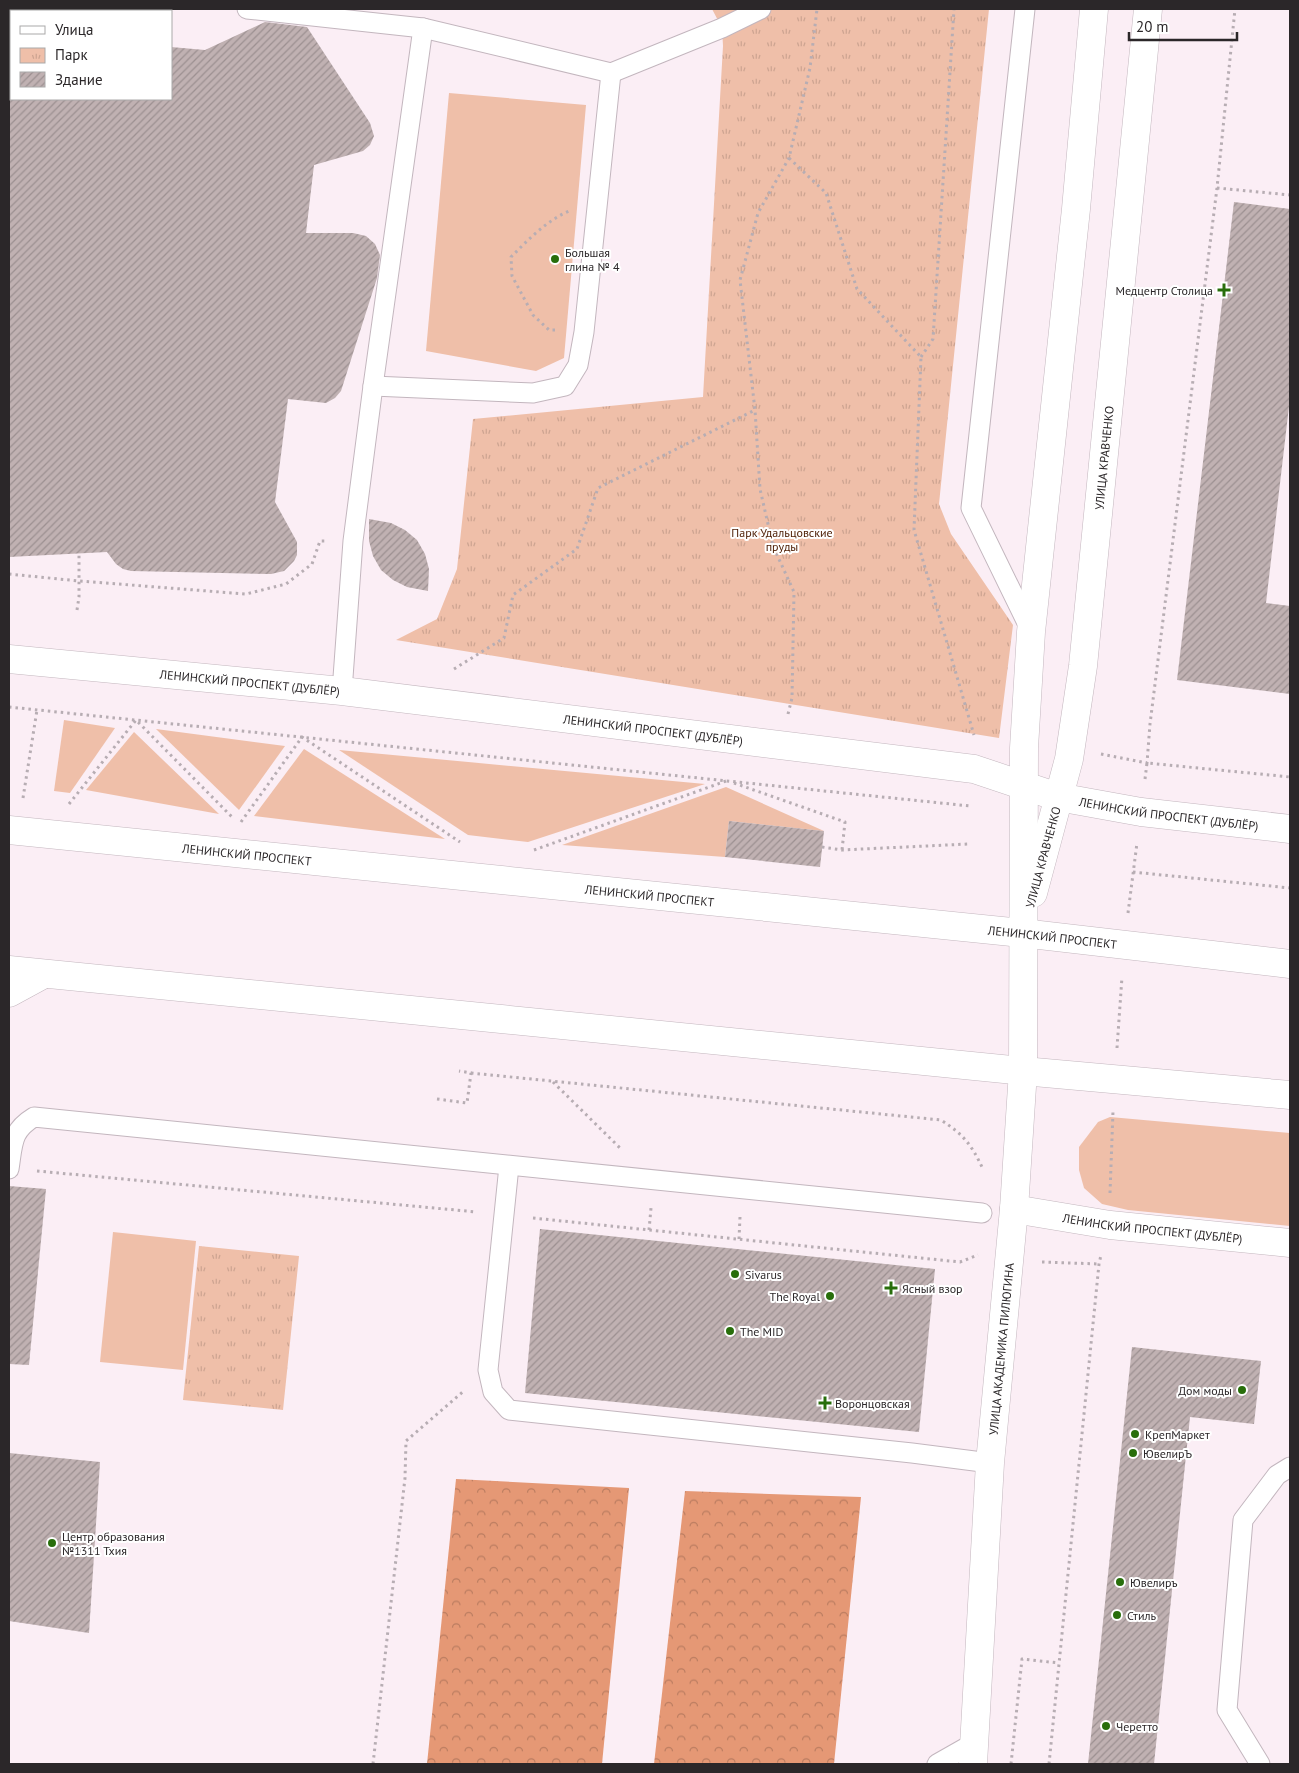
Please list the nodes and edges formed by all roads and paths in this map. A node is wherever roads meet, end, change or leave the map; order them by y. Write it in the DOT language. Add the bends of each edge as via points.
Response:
graph roads {
  1 [pos="247,9"];
  2 [pos="761,9"];
  3 [pos="817,9"];
  4 [pos="954,9"];
  5 [pos="1026,9"];
  6 [pos="1094,9"];
  7 [pos="1148,9"];
  8 [pos="1234,9"];
  9 [pos="423,28"];
  10 [pos="611,73"];
  11 [pos="789,158"];
  12 [pos="1217,188"];
  13 [pos="1290,195"];
  14 [pos="598,200"];
  15 [pos="584,332"];
  16 [pos="921,357"];
  17 [pos="372,386"];
  18 [pos="755,410"];
  19 [pos="353,541"];
  20 [pos="79,554"];
  21 [pos="9,574"];
  22 [pos="79,582"];
  23 [pos="76,610"];
  24 [pos="1031,632"];
  25 [pos="9,659"];
  26 [pos="454,669"];
  27 [pos="342,691"];
  28 [pos="9,707"];
  29 [pos="37,710"];
  30 [pos="788,714"];
  31 [pos="136,720"];
  32 [pos="302,737"];
  33 [pos="976,741"];
  34 [pos="1147,763"];
  35 [pos="727,781"];
  36 [pos="1024,787"];
  37 [pos="1058,797"];
  38 [pos="23,801"];
  39 [pos="67,806"];
  40 [pos="970,806"];
  41 [pos="1290,829"];
  42 [pos="9,830"];
  43 [pos="464,844"];
  44 [pos="968,844"];
  45 [pos="822,848"];
  46 [pos="842,850"];
  47 [pos="528,852"];
  48 [pos="1133,872"];
  49 [pos="1290,888"];
  50 [pos="1022,933"];
  51 [pos="1290,964"];
  52 [pos="9,970"];
  53 [pos="44,974"];
  54 [pos="9,993"];
  55 [pos="459,1071"];
  56 [pos="1022,1071"];
  57 [pos="471,1073"];
  58 [pos="552,1081"];
  59 [pos="1290,1095"];
  60 [pos="437,1099"];
  61 [pos="509,1166"];
  62 [pos="9,1169"];
  63 [pos="653,1180"];
  64 [pos="1014,1209"];
  65 [pos="982,1213"];
  66 [pos="1290,1243"];
  67 [pos="1037,1261"];
  68 [pos="488,1370"];
  69 [pos="990,1463"];
  70 [pos="1290,1467"];
  71 [pos="1059,1663"];
  72 [pos="973,1754"];
  73 [pos="373,1764"];
  74 [pos="937,1764"];
  75 [pos="1011,1764"];
  76 [pos="1049,1764"];
  77 [pos="1260,1764"];
  1 -- 9 [label="lane"];
  2 -- 10 [label="lane"];
  3 -- 11 [label="path" via="810,68"];
  4 -- 16 [label="path" via="933,339"];
  5 -- 24 [label="lane" via="971,508"];
  6 -- 24 [label="street, УЛИЦА КРАВЧЕНКО"];
  7 -- 37 [label="street, УЛИЦА КРАВЧЕНКО" via="1083,666 1069,760"];
  8 -- 12 [label="path"];
  9 -- 10 [label="lane"];
  9 -- 17 [label="lane"];
  10 -- 14 [label="lane"];
  11 -- 16 [label="path" via="826,193 857,289"];
  11 -- 18 [label="path" via="758,213 740,280"];
  12 -- 13 [label="path"];
  12 -- 34 [label="path"];
  14 -- 15 [label="lane"];
  14 -- 15 [label="path" via="562,214 536,232 510,257 512,276 533,315 550,330"];
  15 -- 17 [label="lane" via="578,364 565,386 533,393"];
  16 -- 33 [label="path" via="914,530"];
  17 -- 19 [label="lane"];
  18 -- 26 [label="path" via="598,488 578,549 513,595 504,638"];
  18 -- 30 [label="path" via="760,489 773,546 794,592 792,698"];
  19 -- 22 [label="path" via="320,541 312,564 286,584 246,594"];
  19 -- 27 [label="lane"];
  20 -- 22 [label="path"];
  21 -- 22 [label="path"];
  22 -- 23 [label="path"];
  24 -- 36 [label="street, УЛИЦА КРАВЧЕНКО"];
  25 -- 27 [label="street, ЛЕНИНСКИЙ ПРОСПЕКТ (ДУБЛЁР)"];
  27 -- 36 [label="street, ЛЕНИНСКИЙ ПРОСПЕКТ (ДУБЛЁР)" via="974,769"];
  28 -- 29 [label="path"];
  29 -- 31 [label="path"];
  29 -- 38 [label="path"];
  31 -- 32 [label="path"];
  31 -- 32 [label="path" via="240,825"];
  31 -- 39 [label="path"];
  32 -- 35 [label="path"];
  32 -- 43 [label="path"];
  35 -- 40 [label="path"];
  35 -- 46 [label="path" via="845,822"];
  35 -- 47 [label="path"];
  36 -- 37 [label="street, ЛЕНИНСКИЙ ПРОСПЕКТ (ДУБЛЁР)"];
  36 -- 50 [label="street, УЛИЦА КРАВЧЕНКО"];
  37 -- 41 [label="street, ЛЕНИНСКИЙ ПРОСПЕКТ (ДУБЛЁР)" via="1140,812"];
  37 -- 50 [label="street, УЛИЦА КРАВЧЕНКО"];
  42 -- 50 [label="street, ЛЕНИНСКИЙ ПРОСПЕКТ"];
  44 -- 46 [label="path"];
  45 -- 46 [label="path"];
  48 -- 49 [label="path"];
  50 -- 51 [label="street, ЛЕНИНСКИЙ ПРОСПЕКТ"];
  50 -- 56 [label="street, УЛИЦА АКАДЕМИКА ПИЛЮГИНА"];
  52 -- 53 [label="street"];
  53 -- 54 [label="street"];
  53 -- 56 [label="street"];
  55 -- 57 [label="path"];
  56 -- 59 [label="street"];
  56 -- 64 [label="street, УЛИЦА АКАДЕМИКА ПИЛЮГИНА"];
  57 -- 58 [label="path"];
  57 -- 60 [label="path" via="468,1103"];
  58 -- 63 [label="path"];
  58 -- 65 [label="path" via="941,1120 960,1132 983,1170"];
  61 -- 62 [label="lane" via="34,1117 21,1125 14,1138"];
  61 -- 63 [label="lane"];
  61 -- 68 [label="lane"];
  63 -- 65 [label="lane"];
  64 -- 66 [label="street, ЛЕНИНСКИЙ ПРОСПЕКТ (ДУБЛЁР)" via="1110,1225"];
  64 -- 69 [label="street, УЛИЦА АКАДЕМИКА ПИЛЮГИНА"];
  67 -- 71 [label="path" via="1099,1264"];
  68 -- 69 [label="lane" via="492,1392 509,1410"];
  68 -- 73 [label="path" via="406,1440 405,1478"];
  69 -- 72 [label="street, УЛИЦА АКАДЕМИКА ПИЛЮГИНА"];
  70 -- 77 [label="lane" via="1277,1475 1243,1520 1227,1710"];
  71 -- 75 [label="path" via="1022,1659"];
  71 -- 76 [label="path"];
  72 -- 74 [label="lane"];
}
